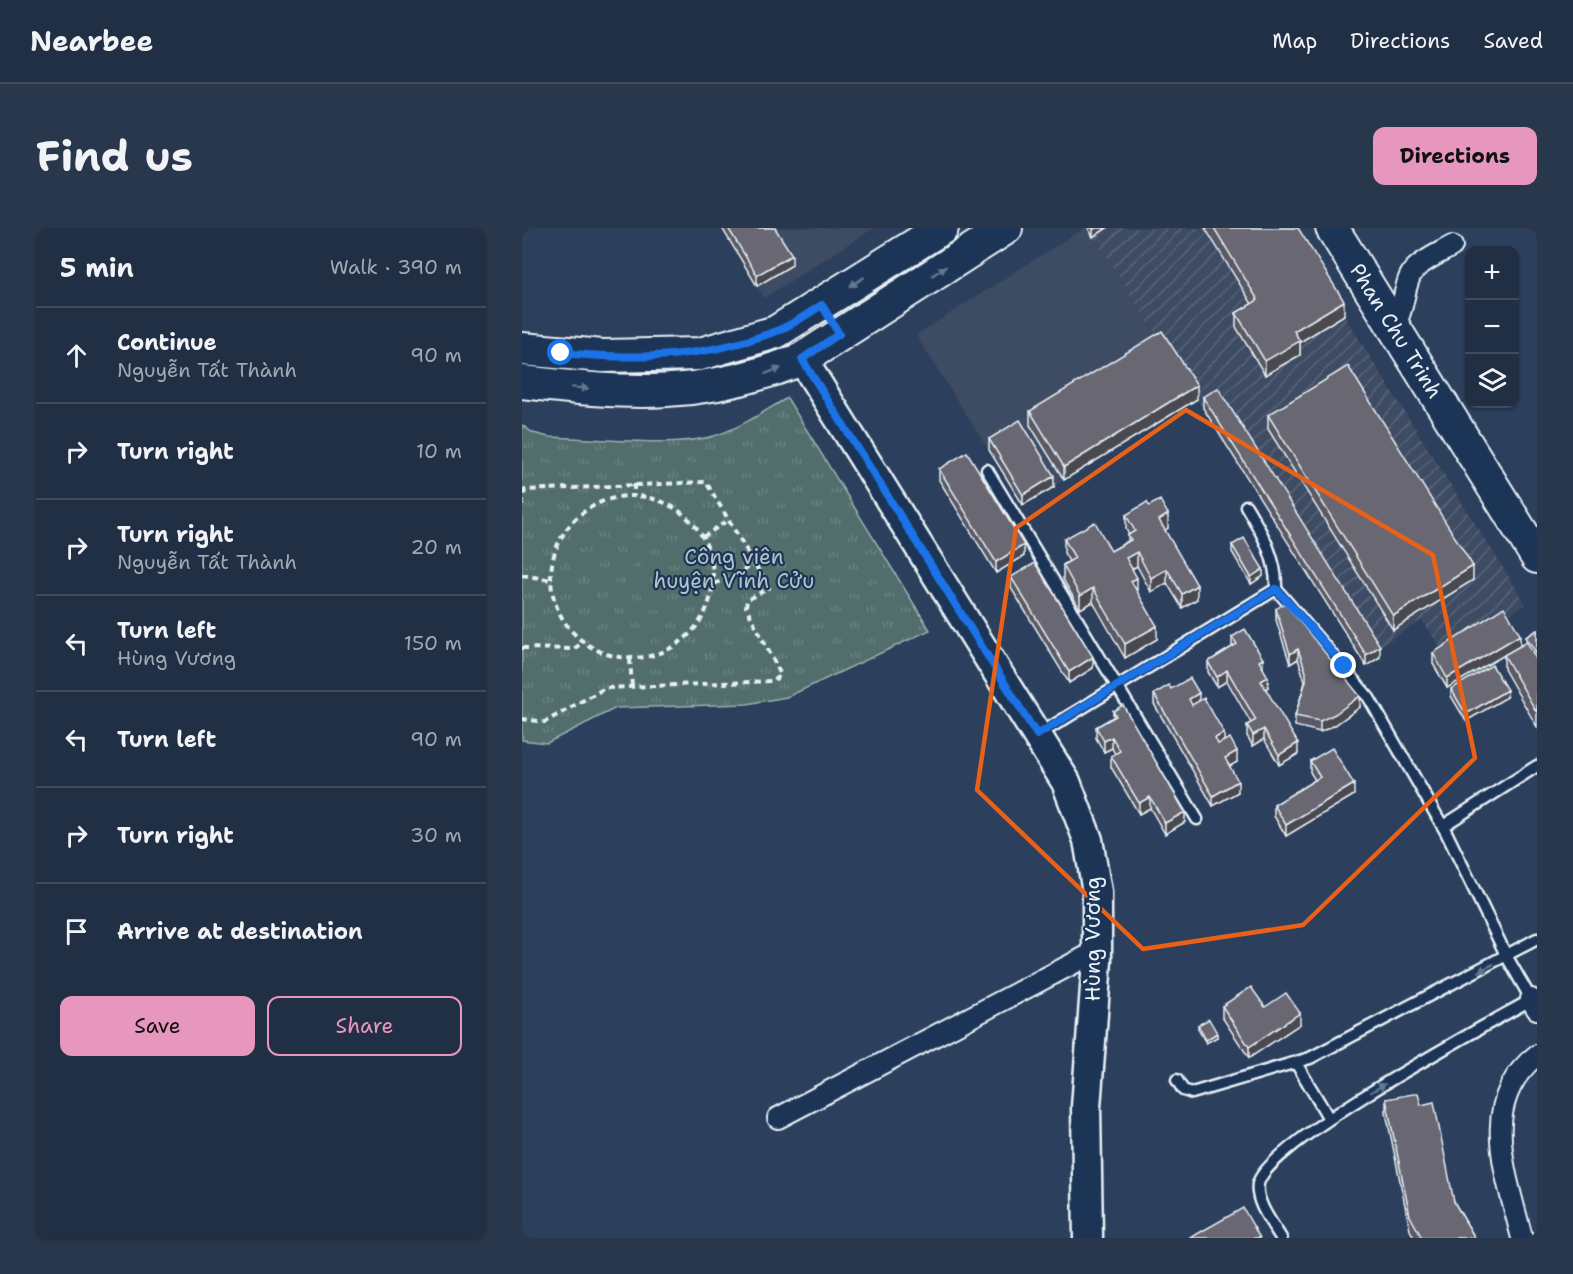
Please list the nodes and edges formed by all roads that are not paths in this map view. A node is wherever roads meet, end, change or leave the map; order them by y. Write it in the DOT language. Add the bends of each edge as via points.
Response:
graph roads {
  1 [pos="942,228"];
  2 [pos="1006,228"];
  3 [pos="1332,228"];
  4 [pos="1452,246"];
  5 [pos="822,305"];
  6 [pos="1393,327"];
  7 [pos="839,334"];
  8 [pos="522,349"];
  9 [pos="802,359"];
  10 [pos="522,382"];
  11 [pos="987,470"];
  12 [pos="1246,506"];
  13 [pos="1537,557"];
  14 [pos="1276,589"];
  15 [pos="1116,687"];
  16 [pos="1037,735"];
  17 [pos="1537,766"];
  18 [pos="1197,819"];
  19 [pos="1443,826"];
  20 [pos="1537,939"];
  21 [pos="1097,951"];
  22 [pos="1507,957"];
  23 [pos="1535,1002"];
  24 [pos="1537,1055"];
  25 [pos="1296,1063"];
  26 [pos="1177,1080"];
  27 [pos="778,1118"];
  28 [pos="1328,1118"];
  29 [pos="1088,1238"];
  30 [pos="1281,1238"];
  31 [pos="1522,1238"];
  1 -- 5 [label="main road, one-way"];
  7 -- 2 [label="main road, one-way"];
  3 -- 6 [label="main road, Phan Chu Trinh"];
  4 -- 6 [label="street" via="1413,270 1401,316"];
  5 -- 7 [label="main road"];
  5 -- 8 [label="main road" via="776,332 700,354 603,357"];
  6 -- 13 [label="main road, Phan Chu Trinh"];
  7 -- 9 [label="main road"];
  10 -- 9 [label="main road, one-way" via="675,391 738,382"];
  9 -- 16 [label="street, Hùng Vương"];
  11 -- 15 [label="lane"];
  12 -- 14 [label="lane" via="1269,547 1277,575"];
  14 -- 15 [label="lane"];
  14 -- 19 [label="lane" via="1369,698"];
  15 -- 16 [label="lane"];
  15 -- 18 [label="lane"];
  16 -- 21 [label="street, Hùng Vương" via="1066,782 1088,840 1097,892"];
  17 -- 19 [label="lane"];
  19 -- 22 [label="lane"];
  20 -- 22 [label="lane"];
  21 -- 27 [label="street"];
  21 -- 29 [label="street, Hùng Vương" via="1086,1107"];
  22 -- 23 [label="lane"];
  22 -- 25 [label="lane, one-way"];
  28 -- 23 [label="lane, one-way"];
  24 -- 31 [label="street" via="1517,1072 1503,1100 1502,1157"];
  25 -- 26 [label="lane" via="1192,1093 1183,1090"];
  25 -- 28 [label="lane"];
  28 -- 30 [label="lane" via="1269,1166 1258,1183 1258,1196"];
}
